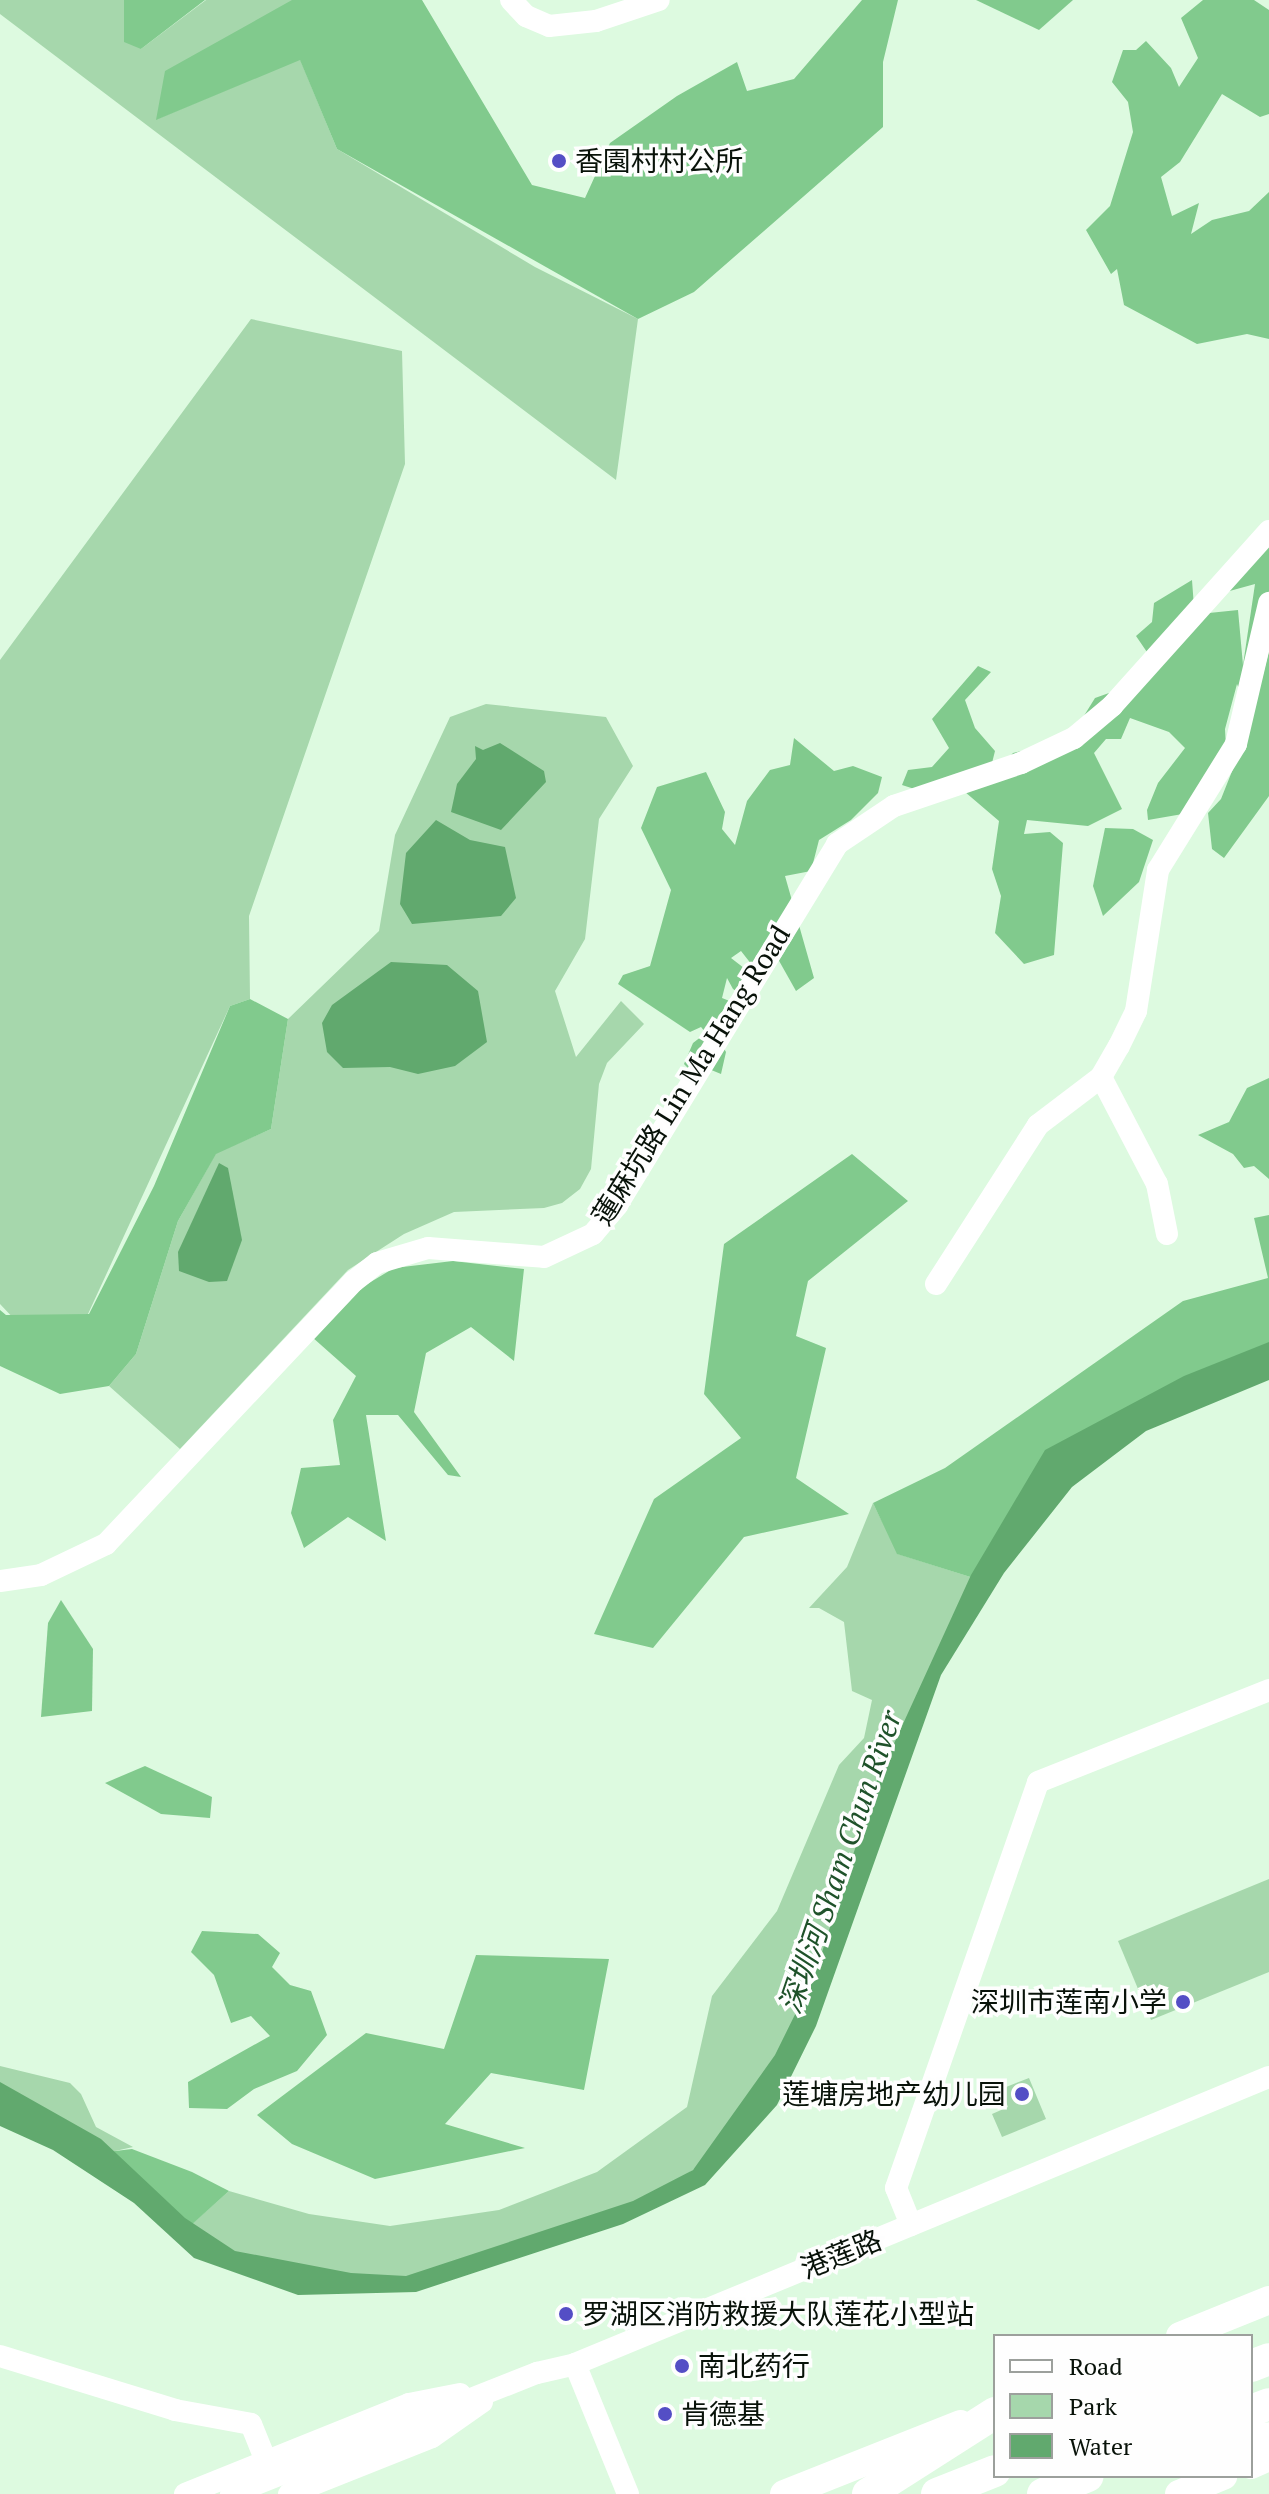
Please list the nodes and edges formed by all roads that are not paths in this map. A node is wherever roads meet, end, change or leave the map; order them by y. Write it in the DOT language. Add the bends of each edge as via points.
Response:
graph roads {
  1 [pos="511,0"];
  2 [pos="659,0"];
  3 [pos="1269,531"];
  4 [pos="1269,603"];
  5 [pos="1101,1077"];
  6 [pos="1167,1234"];
  7 [pos="936,1284"];
  8 [pos="0,1581"];
  9 [pos="1269,1690"];
  10 [pos="1269,2077"];
  11 [pos="911,2225"];
  12 [pos="1269,2300"];
  13 [pos="1185,2334"];
  14 [pos="0,2356"];
  15 [pos="575,2364"];
  16 [pos="495,2389"];
  17 [pos="993,2413"];
  18 [pos="993,2413"];
  19 [pos="266,2461"];
  20 [pos="993,2472"];
  21 [pos="1083,2478"];
  22 [pos="1218,2478"];
  23 [pos="185,2494"];
  24 [pos="231,2494"];
  25 [pos="289,2494"];
  26 [pos="628,2494"];
  27 [pos="784,2494"];
  28 [pos="868,2494"];
  29 [pos="937,2494"];
  30 [pos="1043,2494"];
  31 [pos="1179,2494"];
  1 -- 2 [label="street" via="526,16 549,26 596,21"];
  3 -- 8 [label="street, 蓮麻坑路 Lin Ma Hang Road" via="1082,732 1030,760 882,811 837,844 617,1205 593,1234 544,1257 428,1248 377,1263 354,1281 106,1544 41,1575"];
  4 -- 5 [label="street" via="1236,744 1158,870 1136,1011"];
  5 -- 6 [label="street" via="1157,1184"];
  5 -- 7 [label="street" via="1038,1125"];
  9 -- 11 [label="street" via="1038,1782 896,2188"];
  10 -- 11 [label="street, 港莲路"];
  11 -- 15 [label="street, 港莲路"];
  12 -- 13 [label="main road"];
  14 -- 19 [label="street" via="175,2410 251,2424"];
  15 -- 16 [label="street, 港莲路"];
  15 -- 26 [label="street"];
  16 -- 19 [label="street" via="409,2404"];
  16 -- 24 [label="street, 港莲路"];
  16 -- 25 [label="street" via="432,2437"];
  17 -- 27 [label="main road"];
  18 -- 28 [label="highway"];
  19 -- 23 [label="street"];
  20 -- 29 [label="highway"];
  21 -- 30 [label="highway"];
  22 -- 31 [label="main road"];
}
